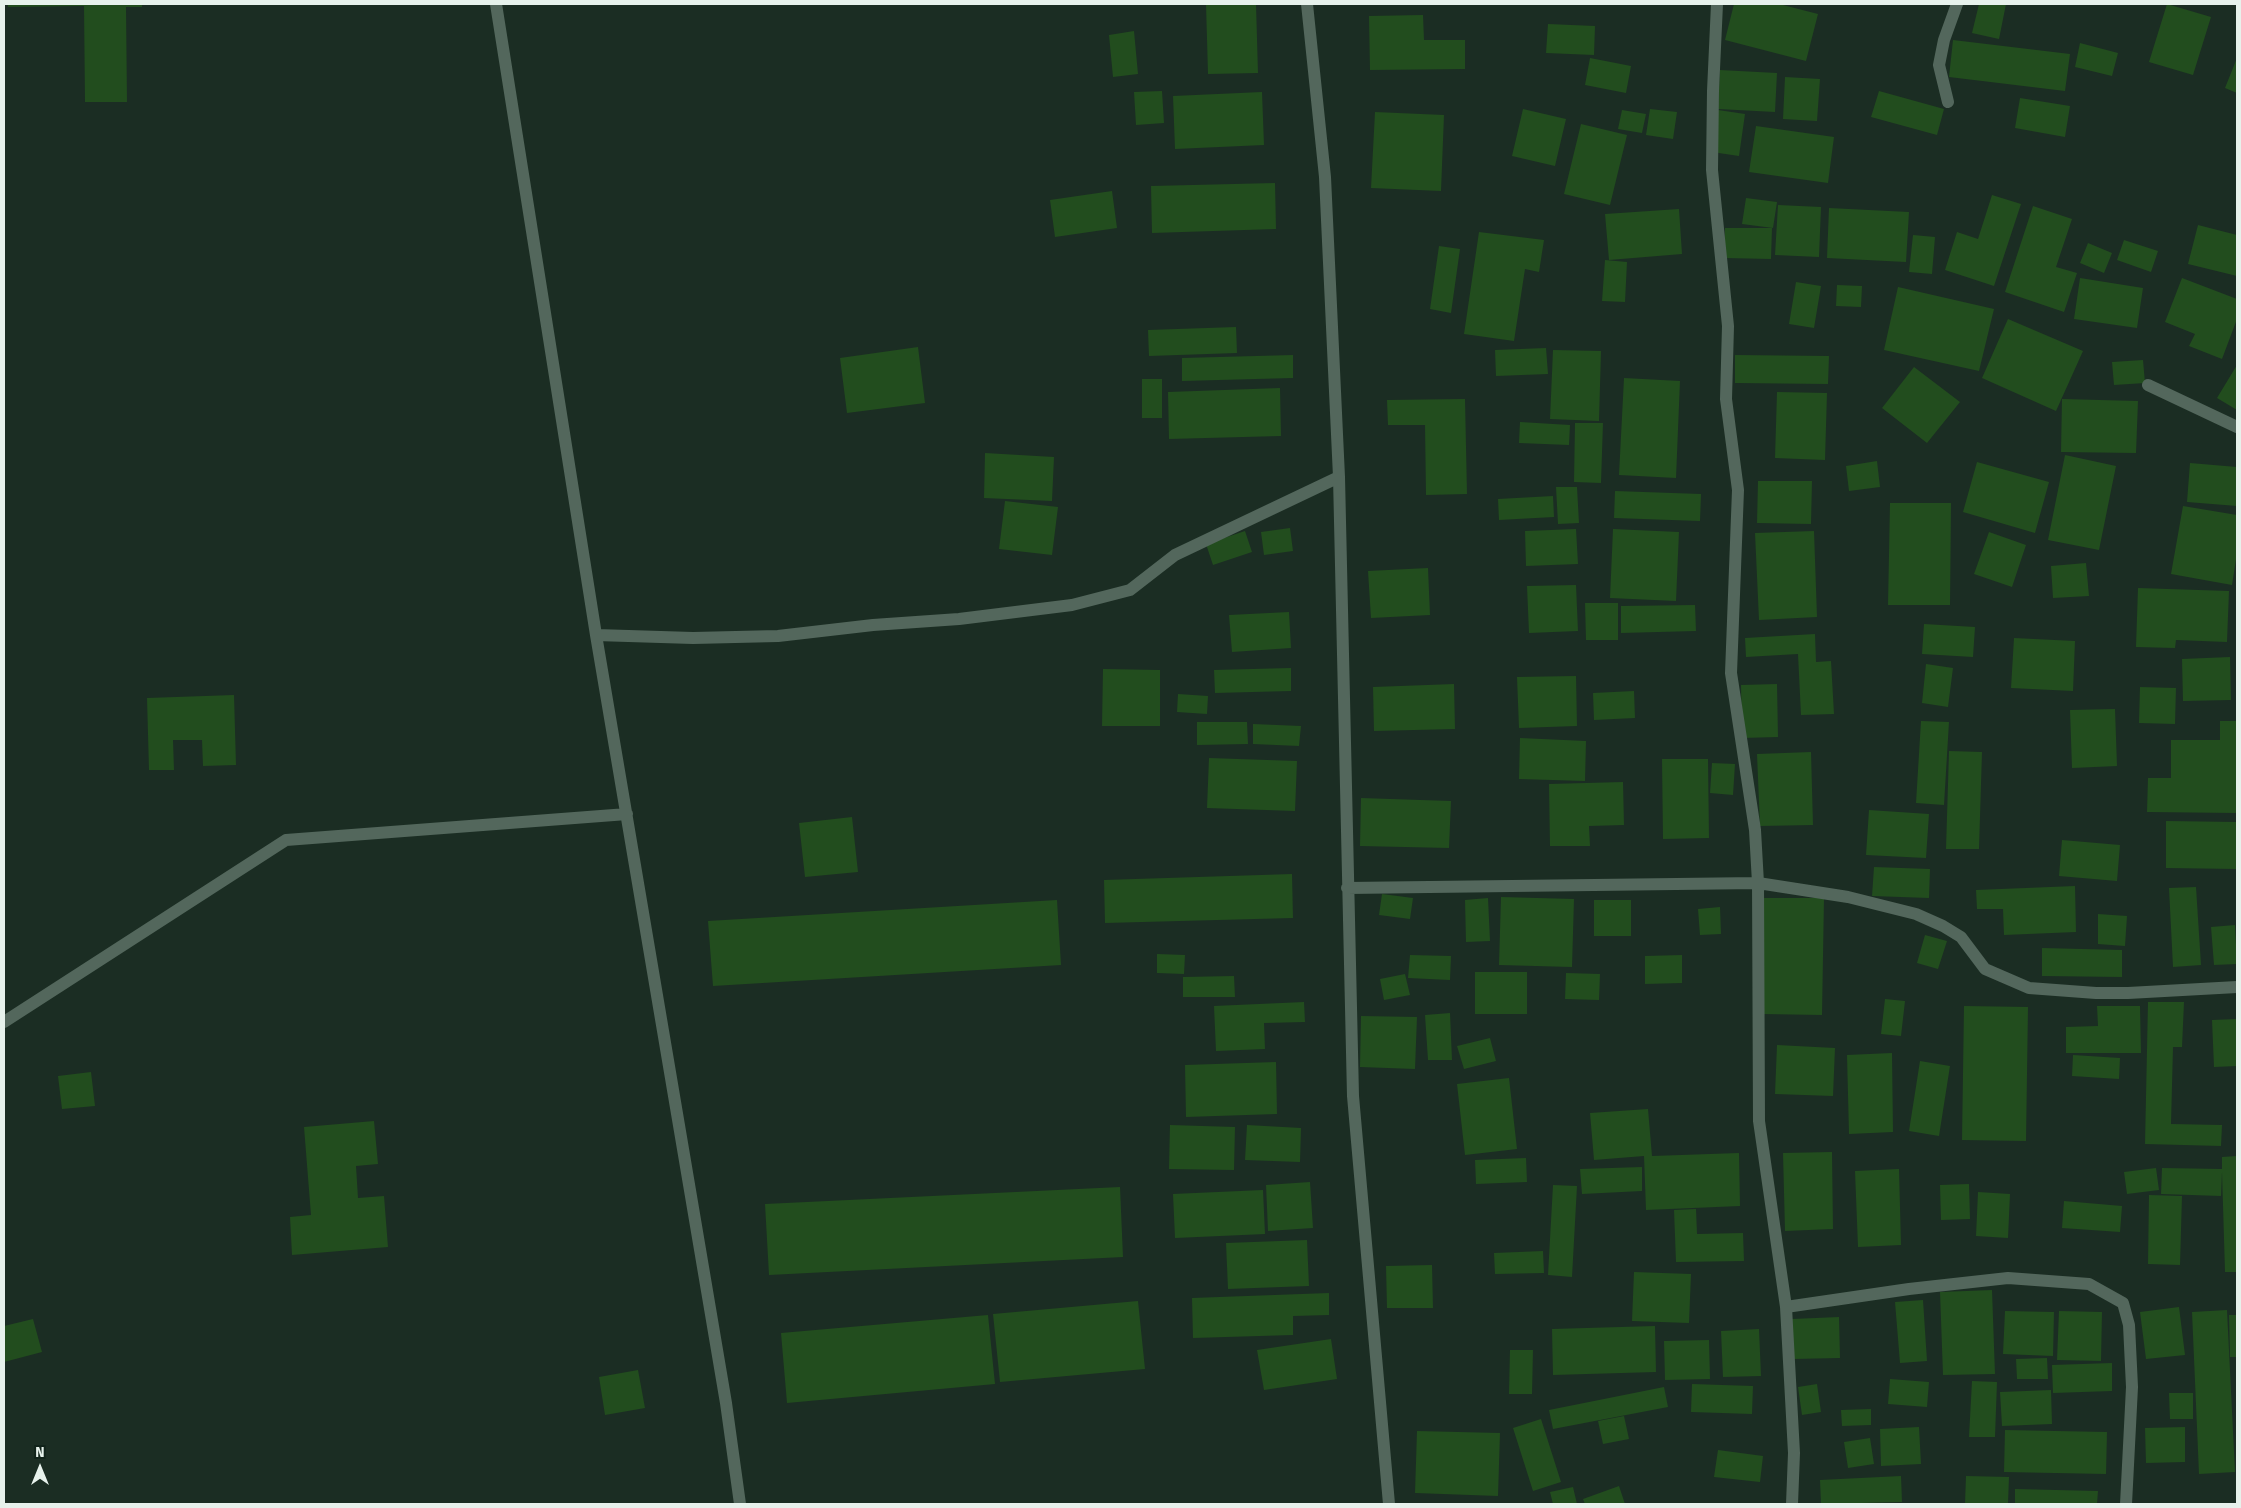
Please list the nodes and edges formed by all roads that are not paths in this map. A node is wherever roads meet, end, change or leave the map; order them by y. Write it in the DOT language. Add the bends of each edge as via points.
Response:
graph roads {
  1 [pos="496,4"];
  2 [pos="1307,4"];
  3 [pos="1717,4"];
  4 [pos="1957,4"];
  5 [pos="1948,102"];
  6 [pos="2148,385"];
  7 [pos="2237,427"];
  8 [pos="1339,477"];
  9 [pos="596,634"];
  10 [pos="627,814"];
  11 [pos="1758,882"];
  12 [pos="1347,888"];
  13 [pos="2237,987"];
  14 [pos="4,1022"];
  15 [pos="1786,1307"];
  16 [pos="740,1504"];
  17 [pos="1389,1504"];
  18 [pos="1792,1504"];
  19 [pos="2126,1504"];
  1 -- 9 [label="street"];
  2 -- 8 [label="street" via="1325,177"];
  3 -- 11 [label="street" via="1712,170 1728,326 1726,399 1738,490 1731,673 1755,830"];
  4 -- 5 [label="street" via="1939,65"];
  6 -- 7 [label="street"];
  8 -- 9 [label="street" via="1175,556 1130,590 1072,604 959,619 778,636 693,638"];
  8 -- 12 [label="street"];
  9 -- 10 [label="street"];
  10 -- 14 [label="street" via="286,840"];
  10 -- 16 [label="street" via="726,1403"];
  11 -- 12 [label="street"];
  11 -- 13 [label="street" via="1848,897 1916,914 1962,937 1985,969 2029,988 2128,994"];
  11 -- 15 [label="street" via="1759,1121"];
  12 -- 17 [label="street" via="1353,1096"];
  15 -- 18 [label="street" via="1794,1453"];
  15 -- 19 [label="street" via="2008,1278 2089,1284 2123,1303 2129,1325 2132,1387"];
}
